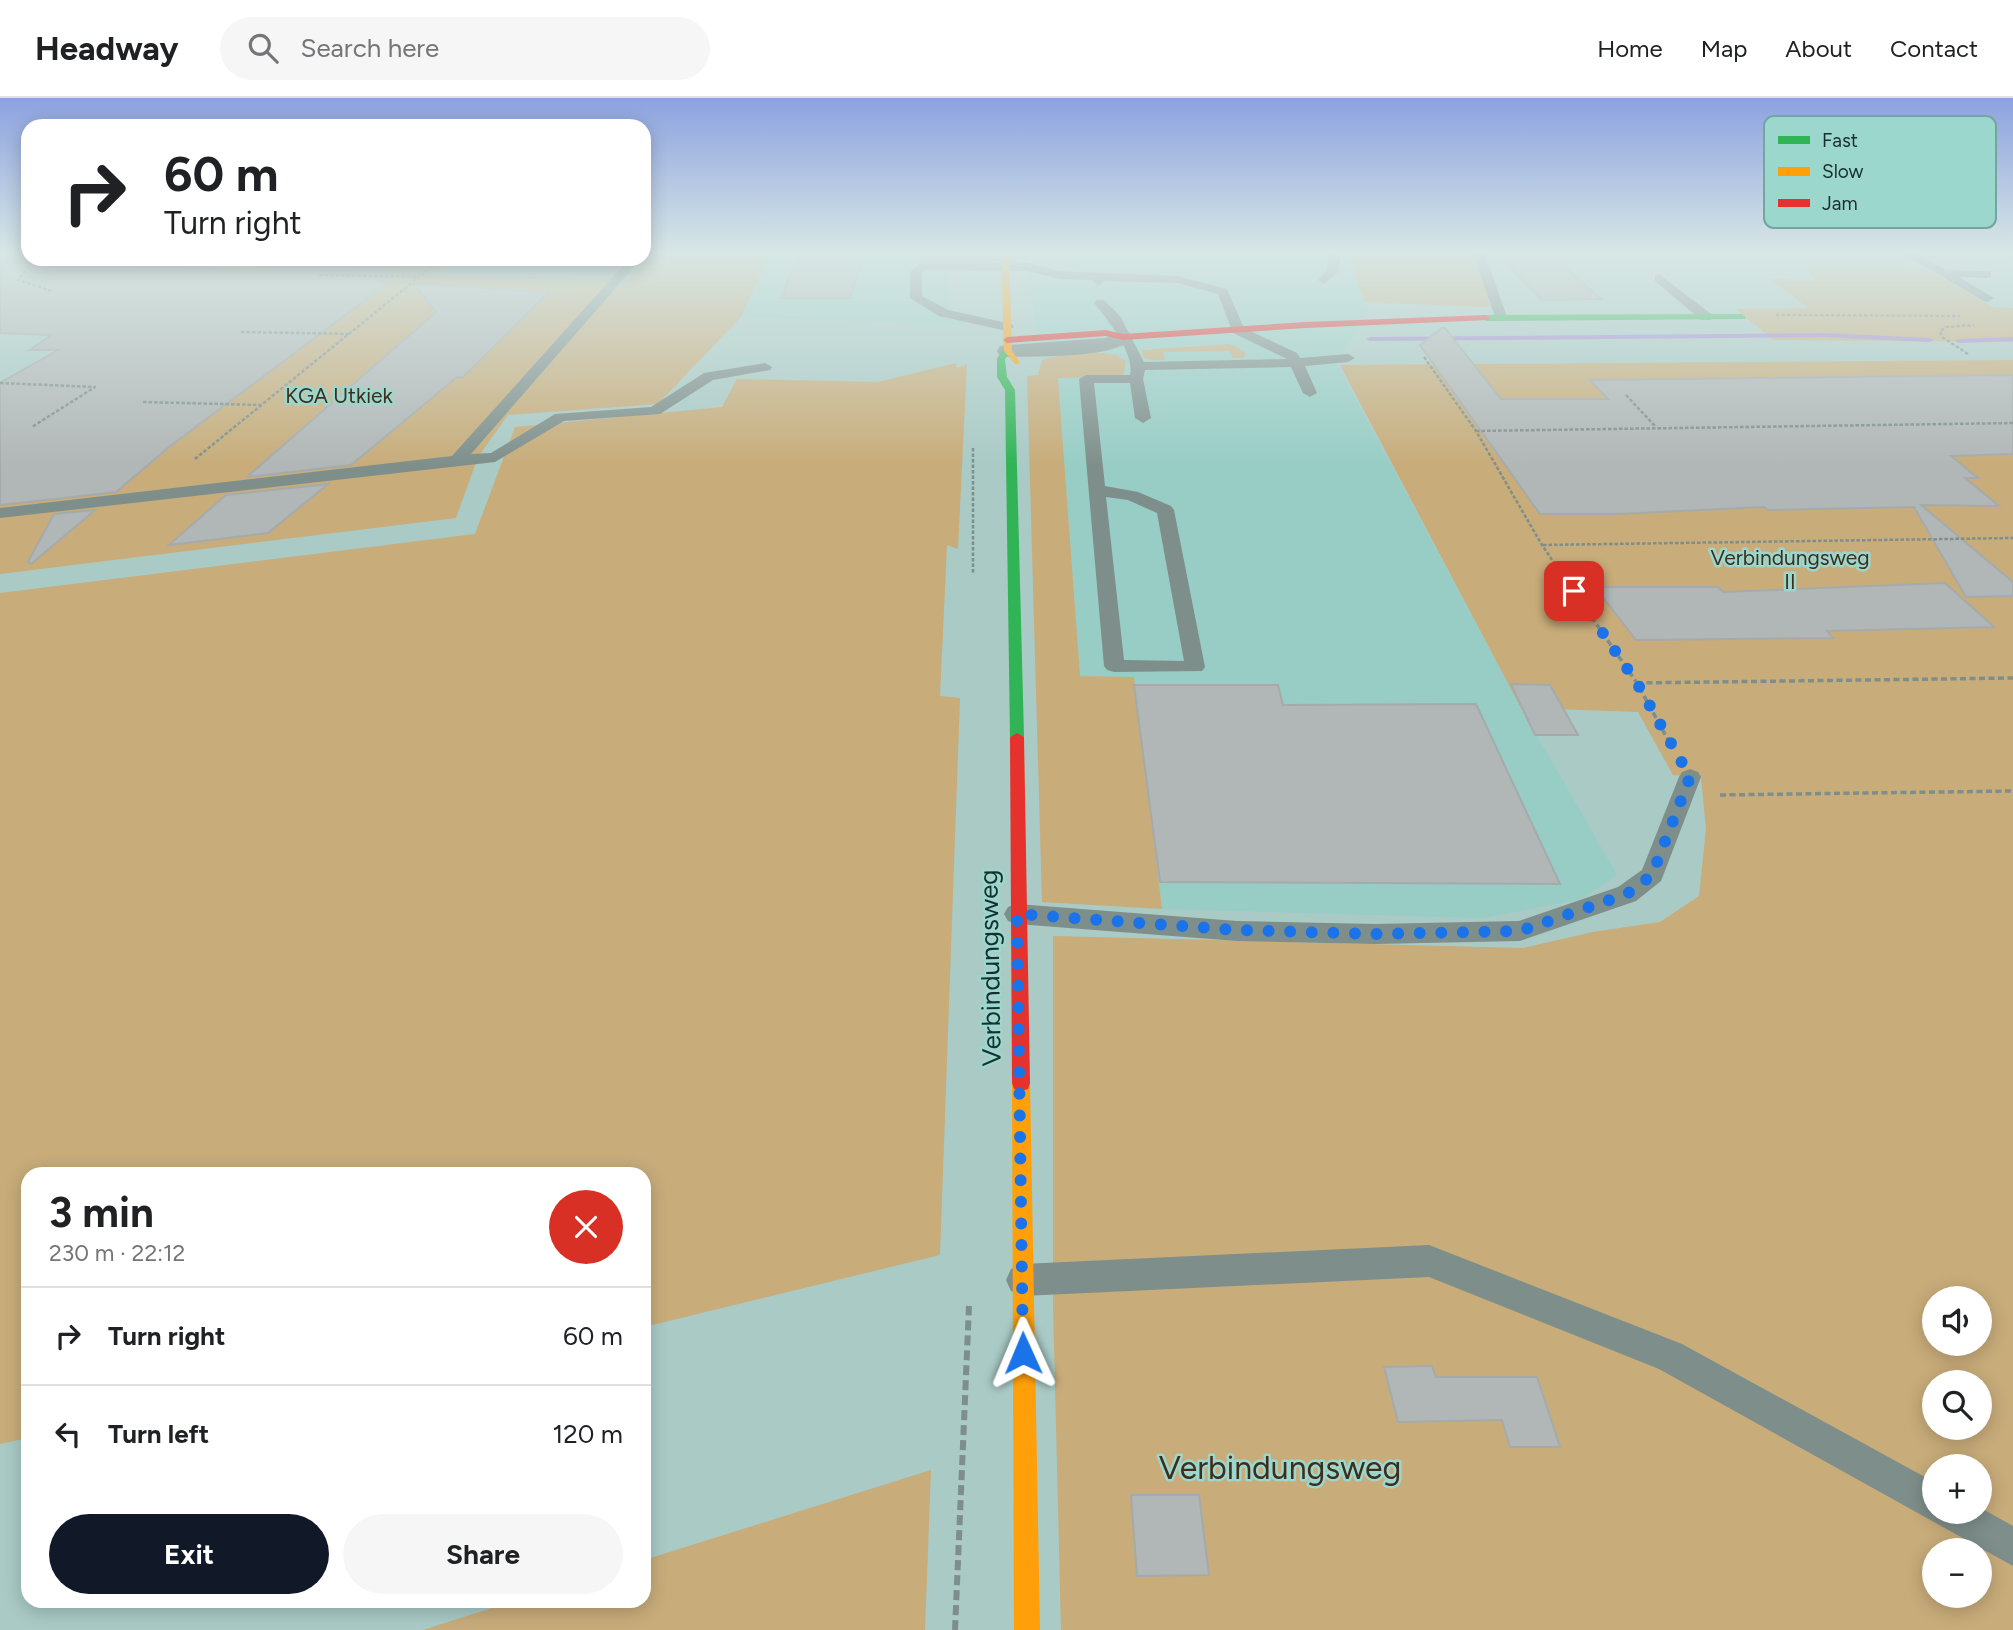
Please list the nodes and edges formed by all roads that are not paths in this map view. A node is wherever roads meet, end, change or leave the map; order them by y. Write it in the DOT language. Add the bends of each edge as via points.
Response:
graph roads {
  1 [pos="579,322"];
  2 [pos="967,322"];
  3 [pos="1007,322"];
  4 [pos="1117,322"];
  5 [pos="1235,322"];
  6 [pos="1378,322"];
  7 [pos="1238,330"];
  8 [pos="1123,337"];
  9 [pos="1007,339"];
  10 [pos="1348,358"];
  11 [pos="1296,363"];
  12 [pos="765,368"];
  13 [pos="1138,373"];
  14 [pos="1310,393"];
  15 [pos="1143,418"];
  16 [pos="457,460"];
  17 [pos="1096,490"];
  18 [pos="0,513"];
  19 [pos="1686,786"];
  20 [pos="1017,914"];
  21 [pos="1023,1280"];
  22 [pos="1922,1496"];
  23 [pos="1972,1524"];
  24 [pos="2013,1547"];
  25 [pos="1027,1630"];
  1 -- 16 [label="lane"];
  2 -- 9 [label="lane"];
  3 -- 9 [label="main road, Verbindungsweg"];
  4 -- 8 [label="lane"];
  5 -- 7 [label="lane"];
  6 -- 7 [label="main road"];
  7 -- 8 [label="main road"];
  7 -- 11 [label="lane" via="1292,356"];
  8 -- 9 [label="street" via="1110,344"];
  8 -- 13 [label="lane"];
  9 -- 20 [label="main road, Verbindungsweg" via="1017,377 1010,390"];
  10 -- 11 [label="lane"];
  11 -- 13 [label="lane"];
  11 -- 14 [label="lane"];
  12 -- 16 [label="lane" via="709,376 655,411 560,417 495,457"];
  13 -- 15 [label="lane"];
  13 -- 17 [label="lane" via="1086,379"];
  16 -- 18 [label="lane"];
  17 -- 17 [label="lane" via="1132,496 1165,510 1195,667 1114,666"];
  19 -- 20 [label="lane" via="1652,875 1627,894 1520,931 1375,934 1237,930"];
  20 -- 21 [label="main road, Verbindungsweg"];
  21 -- 22 [label="lane" via="1429,1261 1670,1356"];
  21 -- 25 [label="main road, Verbindungsweg"];
  23 -- 24 [label="lane"];
}
